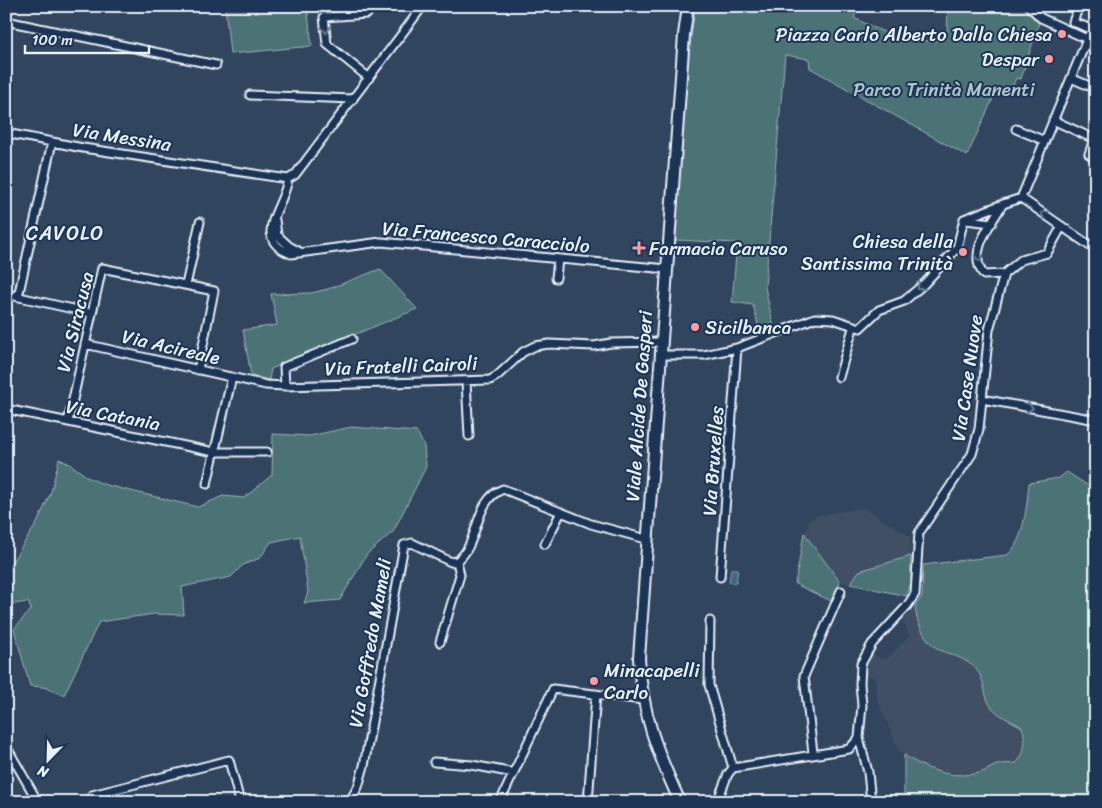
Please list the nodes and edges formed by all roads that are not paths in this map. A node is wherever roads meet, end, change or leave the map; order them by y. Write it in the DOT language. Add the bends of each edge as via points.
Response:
graph roads {
  1 [pos="372,6"];
  2 [pos="423,6"];
  3 [pos="688,6"];
  4 [pos="1029,6"];
  5 [pos="1080,6"];
  6 [pos="1095,18"];
  7 [pos="6,21"];
  8 [pos="1073,22"];
  9 [pos="1091,29"];
  10 [pos="1070,31"];
  11 [pos="1087,39"];
  12 [pos="216,65"];
  13 [pos="369,78"];
  14 [pos="1071,78"];
  15 [pos="1096,89"];
  16 [pos="250,95"];
  17 [pos="353,99"];
  18 [pos="1053,120"];
  19 [pos="1016,129"];
  20 [pos="6,133"];
  21 [pos="1045,141"];
  22 [pos="52,142"];
  23 [pos="1096,158"];
  24 [pos="288,179"];
  25 [pos="1021,198"];
  26 [pos="1003,204"];
  27 [pos="964,220"];
  28 [pos="200,222"];
  29 [pos="992,222"];
  30 [pos="1062,226"];
  31 [pos="1096,250"];
  32 [pos="558,259"];
  33 [pos="667,269"];
  34 [pos="1004,274"];
  35 [pos="556,278"];
  36 [pos="186,285"];
  37 [pos="6,294"];
  38 [pos="18,296"];
  39 [pos="91,313"];
  40 [pos="853,328"];
  41 [pos="352,339"];
  42 [pos="661,342"];
  43 [pos="85,344"];
  44 [pos="738,348"];
  45 [pos="660,355"];
  46 [pos="198,370"];
  47 [pos="232,377"];
  48 [pos="839,377"];
  49 [pos="249,381"];
  50 [pos="466,381"];
  51 [pos="285,386"];
  52 [pos="982,399"];
  53 [pos="6,409"];
  54 [pos="1096,420"];
  55 [pos="68,422"];
  56 [pos="469,436"];
  57 [pos="214,452"];
  58 [pos="267,452"];
  59 [pos="207,484"];
  60 [pos="560,514"];
  61 [pos="646,539"];
  62 [pos="545,544"];
  63 [pos="456,561"];
  64 [pos="720,577"];
  65 [pos="840,591"];
  66 [pos="710,621"];
  67 [pos="440,642"];
  68 [pos="596,694"];
  69 [pos="644,700"];
  70 [pos="859,738"];
  71 [pos="6,746"];
  72 [pos="813,754"];
  73 [pos="434,762"];
  74 [pos="733,768"];
  75 [pos="514,773"];
  76 [pos="92,795"];
  77 [pos="38,802"];
  78 [pos="240,802"];
  79 [pos="350,802"];
  80 [pos="500,802"];
  81 [pos="588,802"];
  82 [pos="680,802"];
  83 [pos="717,802"];
  84 [pos="871,802"];
  1 -- 13 [label="street, one-way" via="367,14 324,17 327,44"];
  2 -- 13 [label="street"];
  3 -- 33 [label="main road, Viale Alcide De Gasperi"];
  4 -- 10 [label="street" via="1041,18"];
  5 -- 8 [label="street"];
  6 -- 9 [label="street"];
  7 -- 12 [label="street"];
  8 -- 9 [label="street"];
  8 -- 10 [label="street"];
  9 -- 11 [label="street"];
  10 -- 11 [label="street"];
  11 -- 14 [label="street"];
  13 -- 17 [label="street"];
  14 -- 15 [label="street"];
  14 -- 18 [label="street"];
  16 -- 17 [label="street"];
  17 -- 24 [label="street" via="295,175"];
  18 -- 21 [label="street"];
  18 -- 23 [label="street" via="1094,139 1089,154"];
  19 -- 21 [label="street"];
  20 -- 22 [label="street, Via Messina"];
  21 -- 25 [label="street"];
  22 -- 24 [label="street, Via Messina"];
  22 -- 38 [label="street"];
  24 -- 32 [label="street, Via Francesco Caracciolo" via="271,226 272,241 291,254 381,242"];
  25 -- 26 [label="street"];
  30 -- 25 [label="street, one-way"];
  26 -- 27 [label="street"];
  26 -- 29 [label="street"];
  27 -- 29 [label="street"];
  27 -- 40 [label="street, one-way" via="957,248 925,283 904,300 879,310 865,325"];
  28 -- 36 [label="street"];
  29 -- 34 [label="street, one-way" via="977,251 980,271 984,275"];
  30 -- 31 [label="street"];
  30 -- 34 [label="street" via="1047,253 1021,260"];
  32 -- 33 [label="street, Via Francesco Caracciolo"];
  32 -- 35 [label="street"];
  33 -- 42 [label="main road, Viale Alcide De Gasperi"];
  34 -- 52 [label="street, Via Case Nuove" via="989,330"];
  36 -- 39 [label="street, Via Siracusa" via="102,268"];
  36 -- 46 [label="street, Via Siracusa" via="214,291"];
  37 -- 38 [label="street"];
  38 -- 39 [label="street"];
  39 -- 43 [label="street, Via Siracusa"];
  40 -- 44 [label="street" via="833,319 815,318"];
  40 -- 48 [label="street"];
  41 -- 51 [label="street" via="284,367"];
  42 -- 45 [label="main road, Viale Alcide De Gasperi"];
  42 -- 50 [label="street, Via Fratelli Cairoli" via="534,346 490,380"];
  43 -- 46 [label="street, Via Acireale"];
  43 -- 55 [label="street, Via Siracusa"];
  44 -- 45 [label="street" via="704,355"];
  44 -- 64 [label="street, Via Bruxelles"];
  45 -- 61 [label="main road, Viale Alcide De Gasperi"];
  46 -- 47 [label="street, Via Acireale"];
  47 -- 49 [label="street, Via Acireale"];
  47 -- 57 [label="street"];
  49 -- 51 [label="street, Via Fratelli Cairoli"];
  50 -- 51 [label="street, Via Fratelli Cairoli"];
  50 -- 56 [label="street"];
  52 -- 54 [label="street, one-way"];
  52 -- 70 [label="street, Via Case Nuove" via="972,454 919,533 915,594 872,644 861,664"];
  53 -- 55 [label="street, Via Catania"];
  55 -- 57 [label="street, Via Catania"];
  57 -- 58 [label="street, Via Catania"];
  57 -- 59 [label="street"];
  60 -- 61 [label="street"];
  60 -- 62 [label="street"];
  60 -- 63 [label="street" via="510,490 499,490 487,502 466,550"];
  61 -- 69 [label="main road, Viale Alcide De Gasperi" via="640,635"];
  63 -- 67 [label="street" via="460,575"];
  63 -- 79 [label="street, Via Goffredo Mameli" via="450,562 412,543 404,545 364,766"];
  65 -- 72 [label="street" via="804,676"];
  66 -- 74 [label="street" via="709,685"];
  68 -- 69 [label="street"];
  68 -- 75 [label="street" via="553,689"];
  68 -- 81 [label="street"];
  69 -- 82 [label="main road, Viale Alcide De Gasperi" via="659,756"];
  70 -- 72 [label="street" via="849,749"];
  70 -- 84 [label="street, Via Case Nuove" via="868,772"];
  71 -- 77 [label="street"];
  72 -- 74 [label="street"];
  73 -- 75 [label="street"];
  74 -- 83 [label="street"];
  75 -- 80 [label="street"];
  76 -- 78 [label="street" via="229,760"];
}
